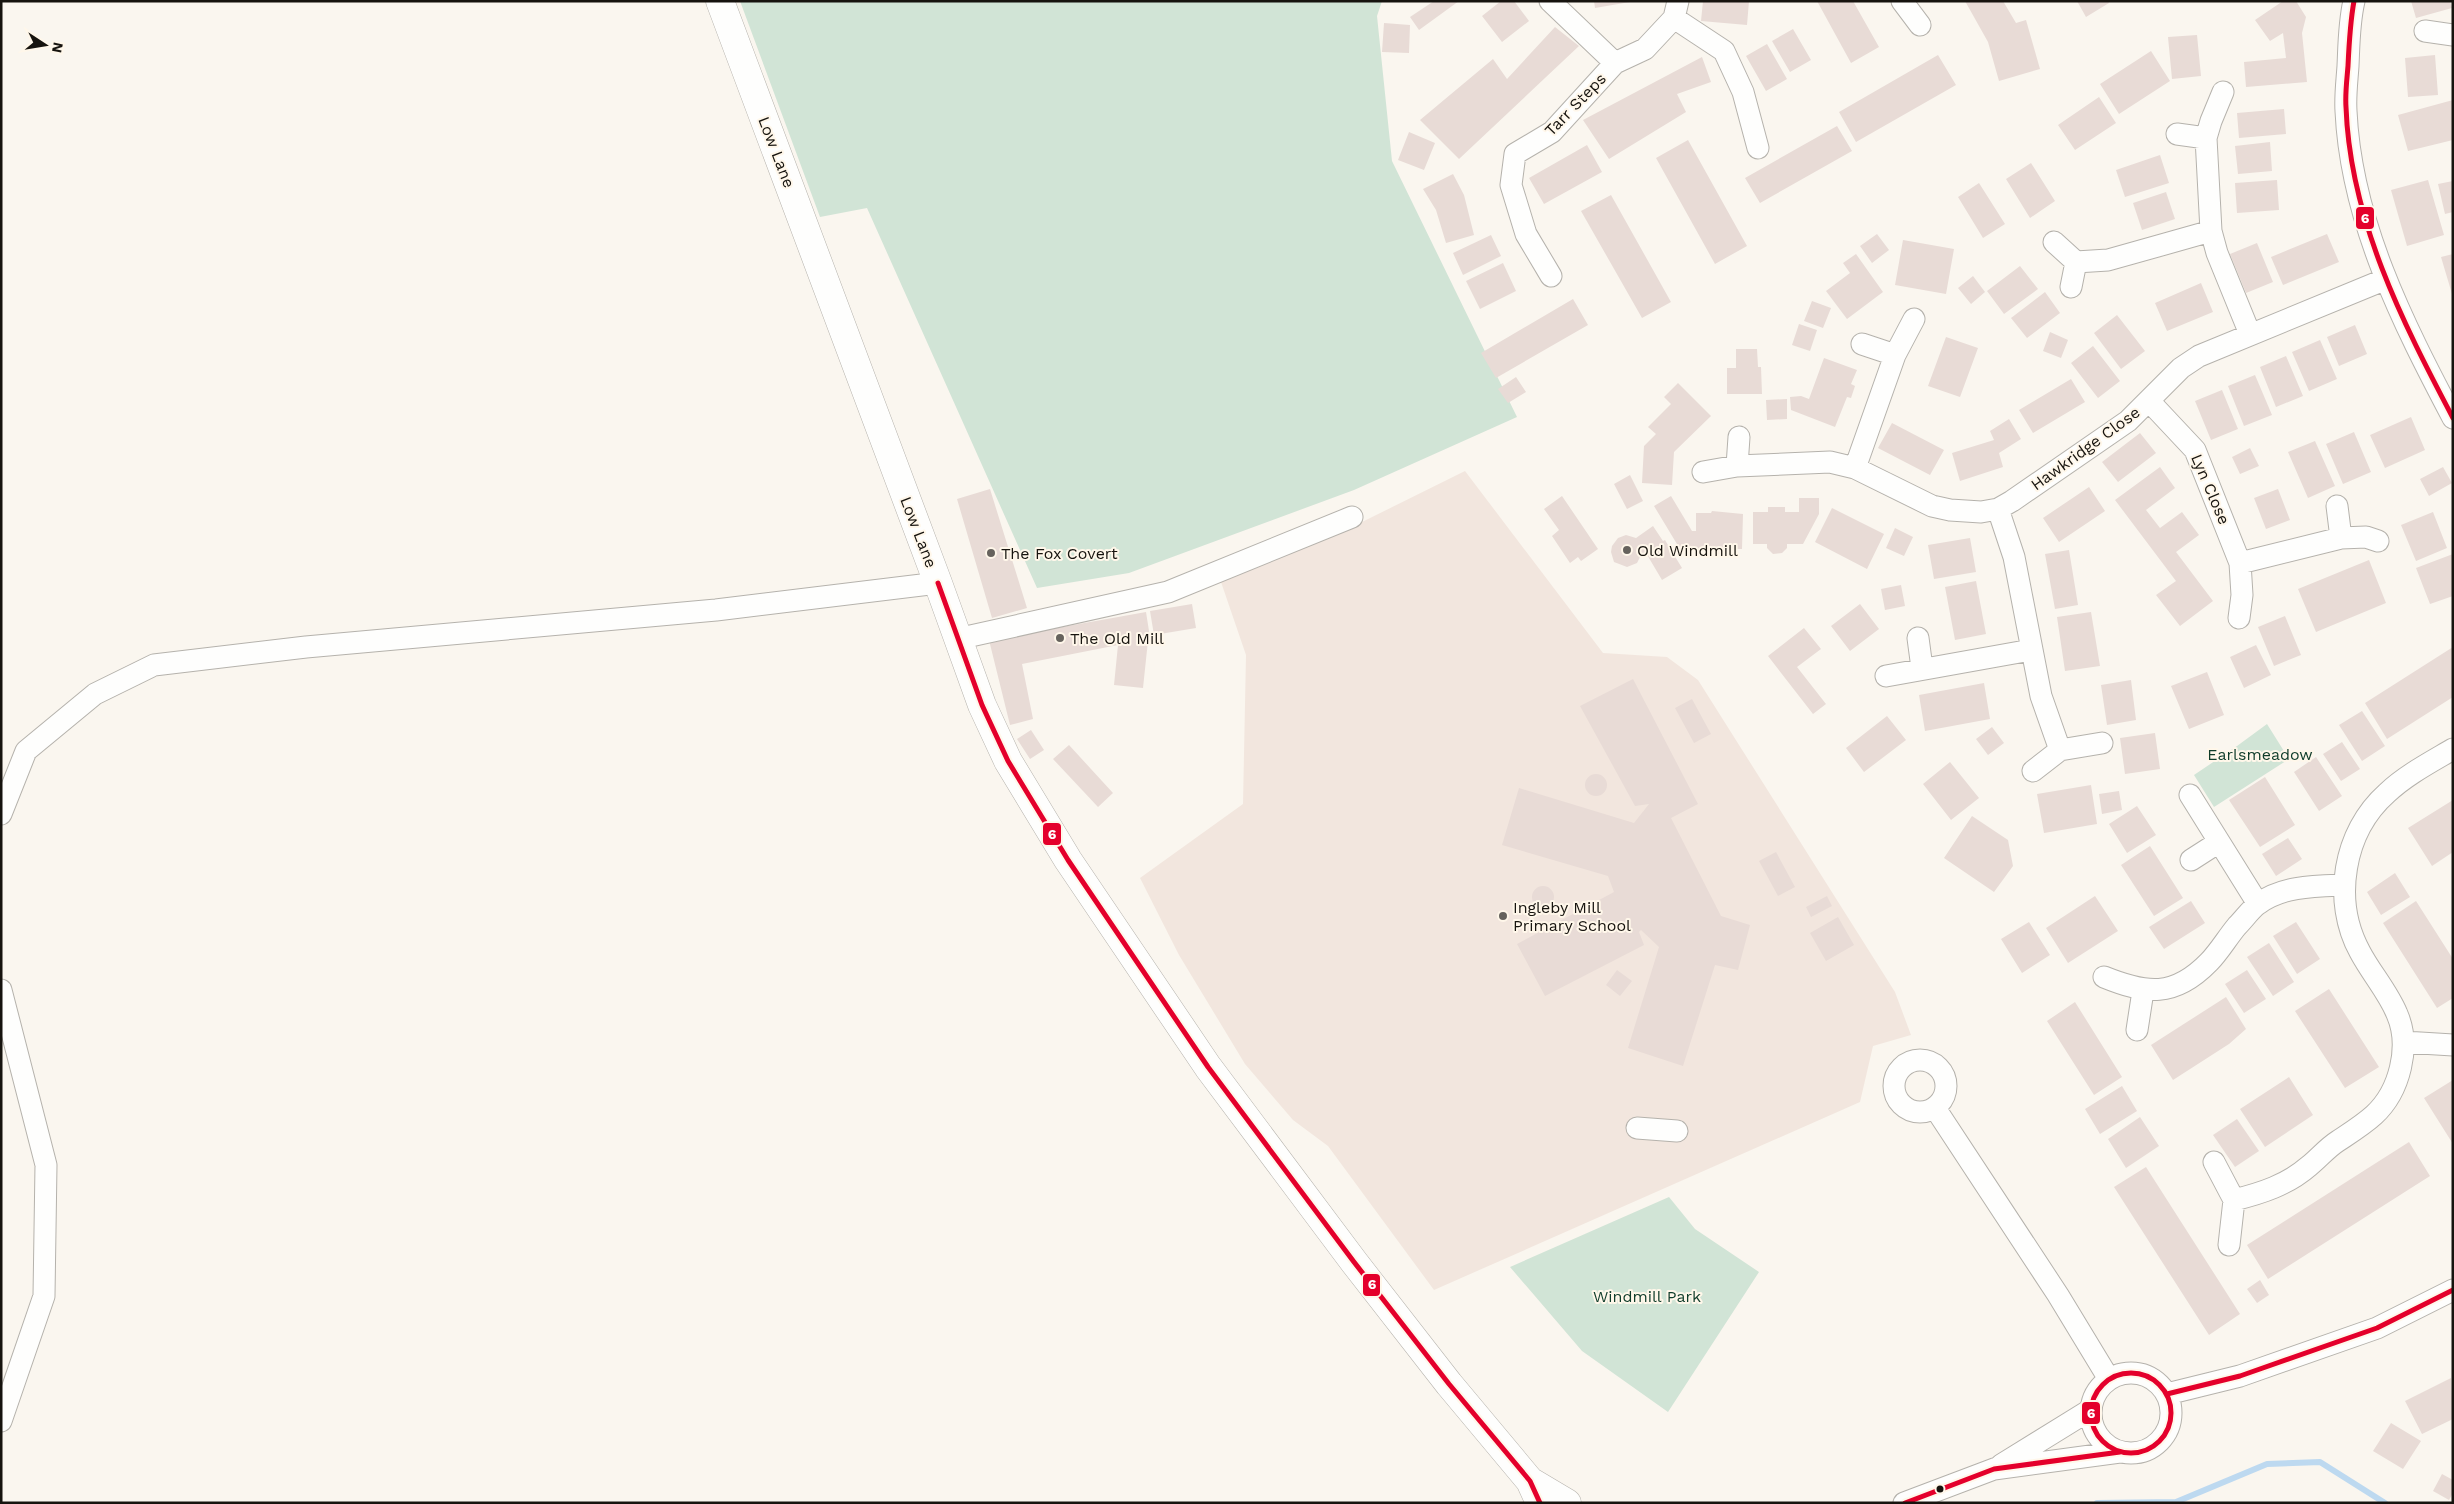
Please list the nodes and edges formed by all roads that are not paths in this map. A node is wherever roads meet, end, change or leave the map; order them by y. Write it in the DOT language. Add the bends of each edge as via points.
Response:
graph roads {
  1 [pos="720,1"];
  2 [pos="1550,1"];
  3 [pos="1902,1"];
  4 [pos="2354,1"];
  5 [pos="1676,10"];
  6 [pos="1920,25"];
  7 [pos="2425,31"];
  8 [pos="2453,35"];
  9 [pos="1615,62"];
  10 [pos="2223,92"];
  11 [pos="2177,134"];
  12 [pos="2206,138"];
  13 [pos="1758,148"];
  14 [pos="2211,231"];
  15 [pos="2054,242"];
  16 [pos="2076,262"];
  17 [pos="1550,276"];
  18 [pos="2386,279"];
  19 [pos="2071,287"];
  20 [pos="1914,319"];
  21 [pos="2250,334"];
  22 [pos="1862,344"];
  23 [pos="1895,355"];
  24 [pos="2149,401"];
  25 [pos="2453,418"];
  26 [pos="1739,437"];
  27 [pos="1737,466"];
  28 [pos="1855,468"];
  29 [pos="1703,472"];
  30 [pos="2337,506"];
  31 [pos="1998,509"];
  32 [pos="1352,517"];
  33 [pos="2341,538"];
  34 [pos="2378,541"];
  35 [pos="2240,563"];
  36 [pos="938,583"];
  37 [pos="2239,618"];
  38 [pos="1918,638"];
  39 [pos="957,639"];
  40 [pos="2031,650"];
  41 [pos="1922,668"];
  42 [pos="1886,676"];
  43 [pos="2102,743"];
  44 [pos="2453,749"];
  45 [pos="2060,750"];
  46 [pos="2033,771"];
  47 [pos="2190,795"];
  48 [pos="1,814"];
  49 [pos="2218,842"];
  50 [pos="2191,860"];
  51 [pos="2343,885"];
  52 [pos="2258,904"];
  53 [pos="2104,977"];
  54 [pos="1,990"];
  55 [pos="2142,991"];
  56 [pos="2137,1030"];
  57 [pos="2404,1042"];
  58 [pos="2453,1045"];
  59 [pos="1935,1108"];
  60 [pos="1637,1128"];
  61 [pos="1678,1131"];
  62 [pos="2214,1162"];
  63 [pos="2234,1200"];
  64 [pos="2229,1245"];
  65 [pos="2453,1290"];
  66 [pos="2108,1379"];
  67 [pos="2167,1394"];
  68 [pos="2090,1410"];
  69 [pos="1,1421"];
  70 [pos="2120,1452"];
  71 [pos="1994,1470"];
  72 [pos="1535,1492"];
  73 [pos="1567,1503"];
  74 [pos="1904,1503"];
  1 -- 36 [label="main road, Low Lane"];
  2 -- 9 [label="street"];
  3 -- 6 [label="street"];
  4 -- 18 [label="street" via="2350,17 2346,111 2367,226"];
  5 -- 9 [label="street, Tarr Steps" via="1645,49"];
  5 -- 13 [label="street" via="1724,51 1743,92"];
  7 -- 8 [label="street"];
  9 -- 17 [label="street, Tarr Steps" via="1552,132 1515,154 1511,185 1526,234"];
  10 -- 12 [label="street"];
  11 -- 12 [label="street"];
  12 -- 14 [label="street"];
  14 -- 16 [label="street" via="2108,260"];
  14 -- 21 [label="street"];
  15 -- 16 [label="street"];
  16 -- 19 [label="street"];
  18 -- 21 [label="street, Hawkridge Close"];
  18 -- 25 [label="street" via="2409,335"];
  20 -- 23 [label="street"];
  21 -- 24 [label="street, Hawkridge Close" via="2199,356 2181,368"];
  22 -- 23 [label="street"];
  23 -- 28 [label="street"];
  24 -- 31 [label="street, Hawkridge Close" via="2128,421"];
  24 -- 35 [label="street, Lyn Close" via="2195,450"];
  26 -- 27 [label="street"];
  27 -- 28 [label="street, Hawkridge Close" via="1830,462"];
  27 -- 29 [label="street, Hawkridge Close"];
  28 -- 31 [label="street, Hawkridge Close" via="1932,506 1964,512"];
  30 -- 33 [label="street"];
  31 -- 40 [label="street" via="2014,557"];
  32 -- 39 [label="street" via="1168,592"];
  33 -- 34 [label="street" via="2366,537"];
  33 -- 35 [label="street"];
  35 -- 37 [label="street, Lyn Close" via="2242,595"];
  36 -- 39 [label="main road, Low Lane"];
  36 -- 48 [label="street" via="716,610 306,647 154,666 95,694 26,751"];
  38 -- 41 [label="street"];
  39 -- 72 [label="main road, Low Lane" via="1008,761 1068,860 1208,1067 1354,1262"];
  40 -- 41 [label="street"];
  40 -- 45 [label="street" via="2040,696"];
  41 -- 42 [label="street"];
  43 -- 45 [label="street"];
  44 -- 51 [label="street" via="2387,792 2374,806 2355,841"];
  45 -- 46 [label="street"];
  47 -- 49 [label="street"];
  49 -- 50 [label="street"];
  49 -- 52 [label="street"];
  51 -- 52 [label="street" via="2300,886"];
  51 -- 57 [label="street" via="2344,908 2351,931 2359,951 2398,1015"];
  52 -- 55 [label="street" via="2194,975 2163,990"];
  53 -- 55 [label="street"];
  54 -- 69 [label="street" via="46,1165 44,1296"];
  55 -- 56 [label="street"];
  57 -- 58 [label="street"];
  57 -- 63 [label="street" via="2392,1090 2375,1114 2288,1181 2266,1192"];
  59 -- 66 [label="street" via="2058,1295"];
  60 -- 61 [label="street"];
  62 -- 63 [label="street"];
  63 -- 64 [label="street"];
  65 -- 67 [label="street" via="2377,1328 2240,1376"];
  66 -- 67 [label="street" via="2124,1373 2141,1373 2156,1381"];
  66 -- 68 [label="street" via="2096,1393"];
  67 -- 70 [label="street" via="2171,1408 2170,1424 2163,1438 2151,1448 2136,1453"];
  68 -- 70 [label="street" via="2094,1428 2104,1443"];
  68 -- 71 [label="street"];
  70 -- 71 [label="street"];
  71 -- 74 [label="street"];
  72 -- 73 [label="main road, Low Lane"];
}
